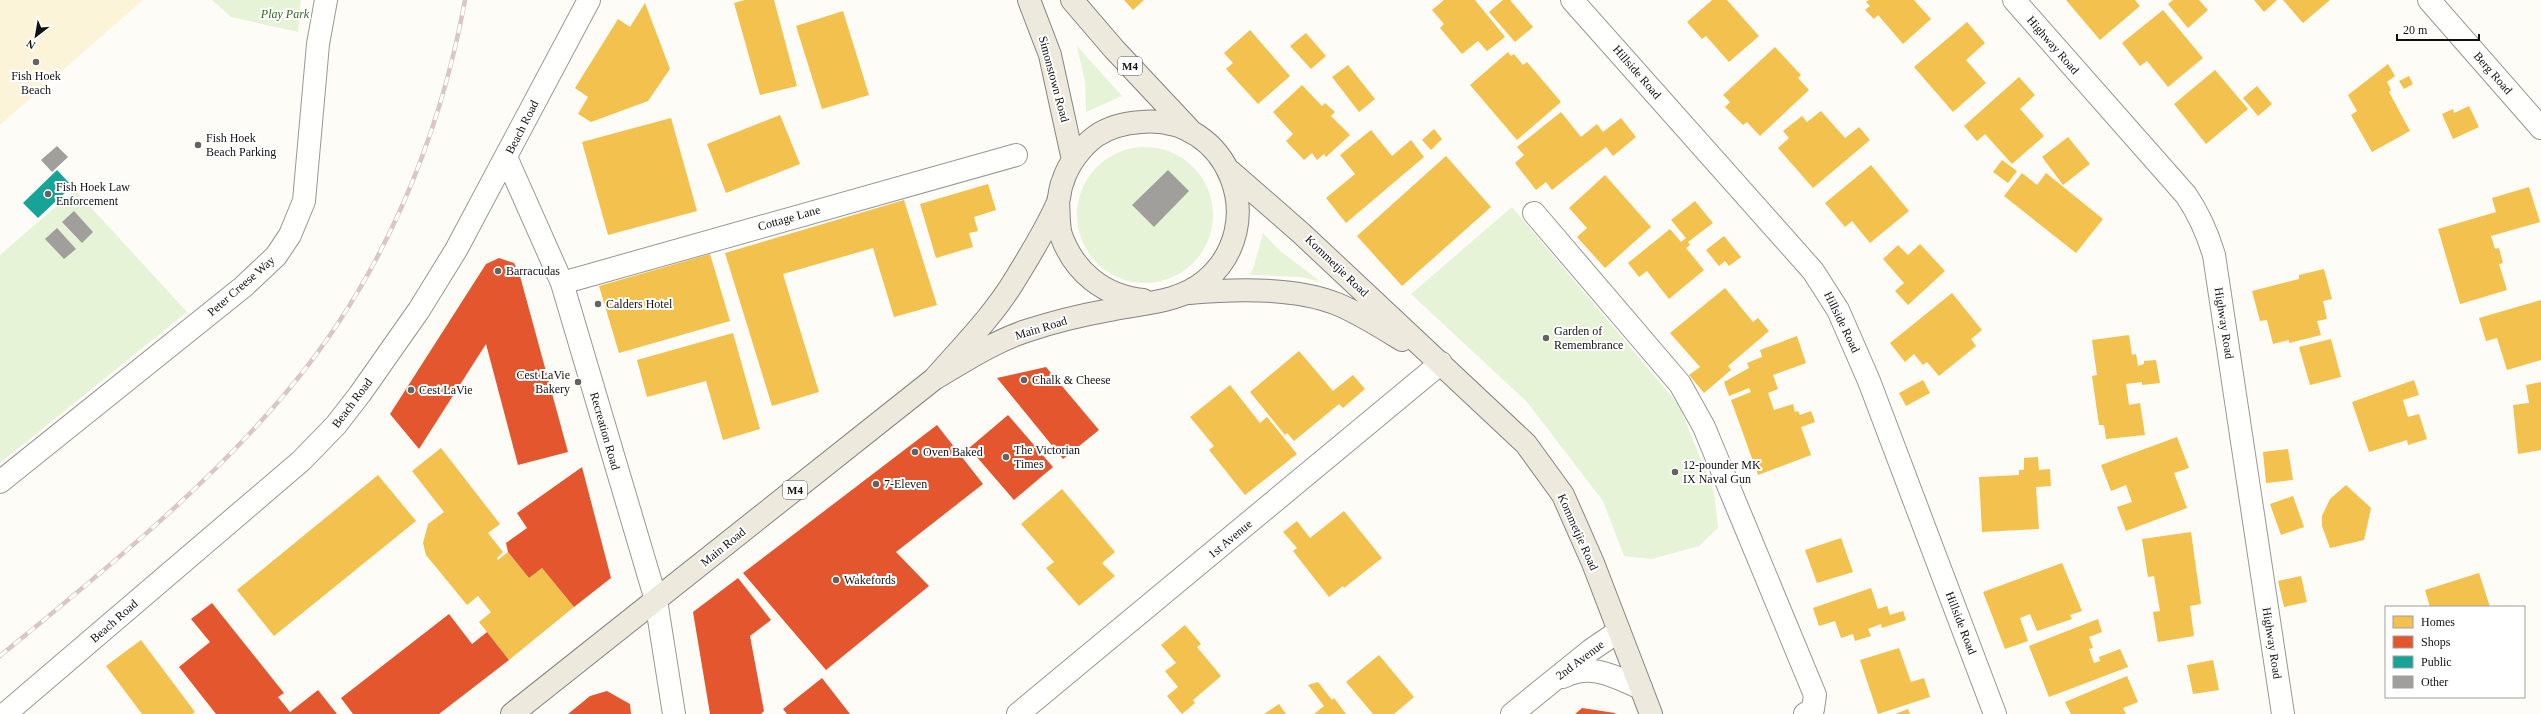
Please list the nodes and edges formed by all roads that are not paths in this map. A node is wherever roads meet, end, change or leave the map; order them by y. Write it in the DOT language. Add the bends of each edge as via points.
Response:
graph roads {
  1 [pos="326,0"];
  2 [pos="589,0"];
  3 [pos="1029,0"];
  4 [pos="1072,0"];
  5 [pos="1572,0"];
  6 [pos="2014,0"];
  7 [pos="2429,0"];
  8 [pos="2541,128"];
  9 [pos="1190,130"];
  10 [pos="1016,155"];
  11 [pos="506,157"];
  12 [pos="1073,160"];
  13 [pos="1230,171"];
  14 [pos="1058,201"];
  15 [pos="1534,213"];
  16 [pos="562,283"];
  17 [pos="1186,293"];
  18 [pos="1156,301"];
  19 [pos="1441,363"];
  20 [pos="934,379"];
  21 [pos="0,482"];
  22 [pos="656,600"];
  23 [pos="1619,631"];
  24 [pos="1641,688"];
  25 [pos="1541,689"];
  26 [pos="5,714"];
  27 [pos="512,714"];
  28 [pos="674,714"];
  29 [pos="1018,714"];
  30 [pos="1512,714"];
  31 [pos="1651,714"];
  32 [pos="1805,714"];
  33 [pos="1995,714"];
  34 [pos="2283,714"];
  1 -- 21 [label="street, Peter Creese Way" via="318,44 304,201 290,234 276,256 243,286"];
  2 -- 11 [label="street, Beach Road"];
  3 -- 12 [label="main road, Simonstown Road" via="1050,55"];
  4 -- 9 [label="main road, M4" via="1114,50"];
  5 -- 33 [label="street, Hillside Road" via="1813,271 1838,310 1869,381"];
  6 -- 34 [label="street, Highway Road" via="2186,195 2199,213 2206,230 2214,255"];
  7 -- 8 [label="street, Berg Road"];
  9 -- 12 [label="main road, Main Road / M4" via="1156,120 1125,123 1096,136"];
  9 -- 13 [label="main road, Main Road / M4" via="1214,148"];
  10 -- 16 [label="street, Cottage Lane"];
  11 -- 16 [label="street, Recreation Road"];
  11 -- 26 [label="street, Beach Road" via="456,250 419,310 336,425 301,460"];
  12 -- 14 [label="main road, Main Road / M4" via="1063,180"];
  13 -- 17 [label="main road, Main Road / M4" via="1239,206 1235,238 1218,268 1204,282"];
  13 -- 19 [label="main road, Kommetjie Road"];
  14 -- 18 [label="main road, Main Road / M4" via="1060,234 1072,260 1094,283 1124,298"];
  14 -- 20 [label="main road, Main Road / M4" via="1004,296"];
  15 -- 32 [label="street" via="1691,400 1815,695 1813,709"];
  16 -- 22 [label="street, Recreation Road"];
  17 -- 18 [label="main road, Main Road / M4"];
  17 -- 19 [label="main road, Kommetjie Road" via="1219,290 1302,295 1337,304"];
  18 -- 20 [label="main road, Main Road / M4" via="1024,331 984,350"];
  19 -- 23 [label="main road, Kommetjie Road" via="1526,444 1563,495"];
  19 -- 29 [label="street, 1st Avenue"];
  20 -- 22 [label="main road, Main Road / M4"];
  22 -- 27 [label="main road, Main Road / M4"];
  22 -- 28 [label="street, Recreation Road"];
  23 -- 24 [label="main road, Kommetjie Road"];
  23 -- 25 [label="street, 2nd Avenue"];
  24 -- 25 [label="street, 2nd Avenue" via="1593,669 1567,675"];
  24 -- 31 [label="main road, Kommetjie Road"];
  25 -- 30 [label="street, 2nd Avenue"];
}
